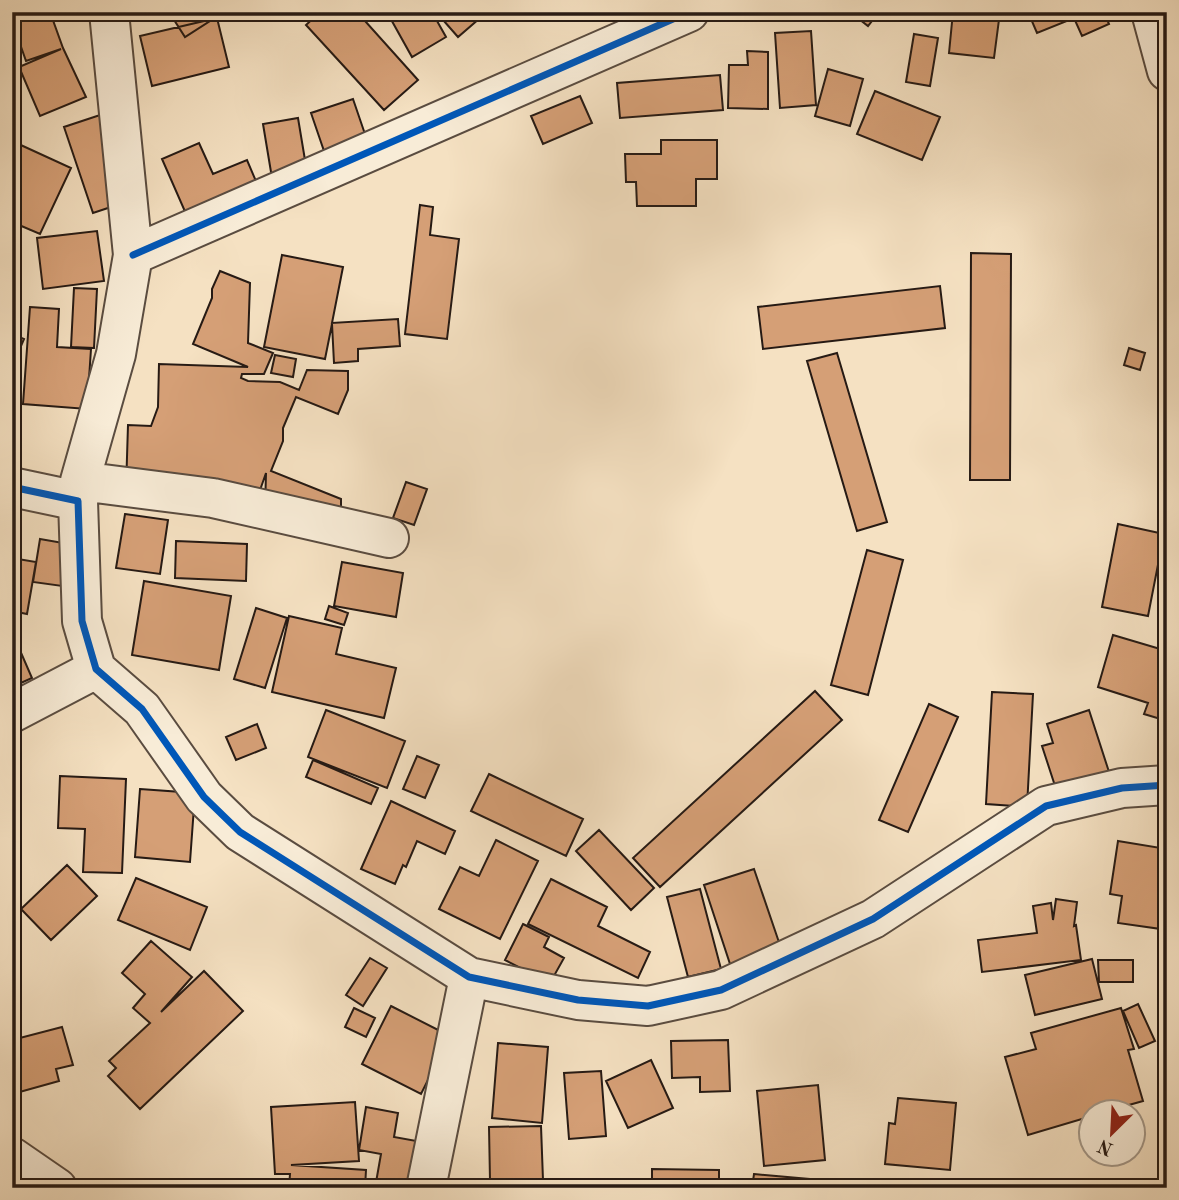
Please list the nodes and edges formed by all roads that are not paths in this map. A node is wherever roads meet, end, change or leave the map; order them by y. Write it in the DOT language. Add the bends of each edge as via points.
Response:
graph roads {
  1 [pos="109,12"];
  2 [pos="689,12"];
  3 [pos="1151,12"];
  4 [pos="1167,71"];
  5 [pos="133,255"];
  6 [pos="12,487"];
  7 [pos="79,491"];
  8 [pos="389,538"];
  9 [pos="96,669"];
  10 [pos="12,713"];
  11 [pos="1167,785"];
  12 [pos="469,977"];
  13 [pos="12,1157"];
  14 [pos="57,1188"];
  15 [pos="426,1188"];
  1 -- 5 [label="street"];
  2 -- 5 [label="street"];
  3 -- 4 [label="street"];
  5 -- 7 [label="street" via="116,354"];
  6 -- 7 [label="street"];
  7 -- 8 [label="street" via="213,498"];
  7 -- 9 [label="street" via="82,621"];
  9 -- 10 [label="street"];
  9 -- 12 [label="street" via="142,709 204,797 240,832"];
  11 -- 12 [label="street" via="1122,788 1046,806 873,919 721,990 648,1006 578,1000"];
  12 -- 15 [label="street"];
  13 -- 14 [label="street"];
}
